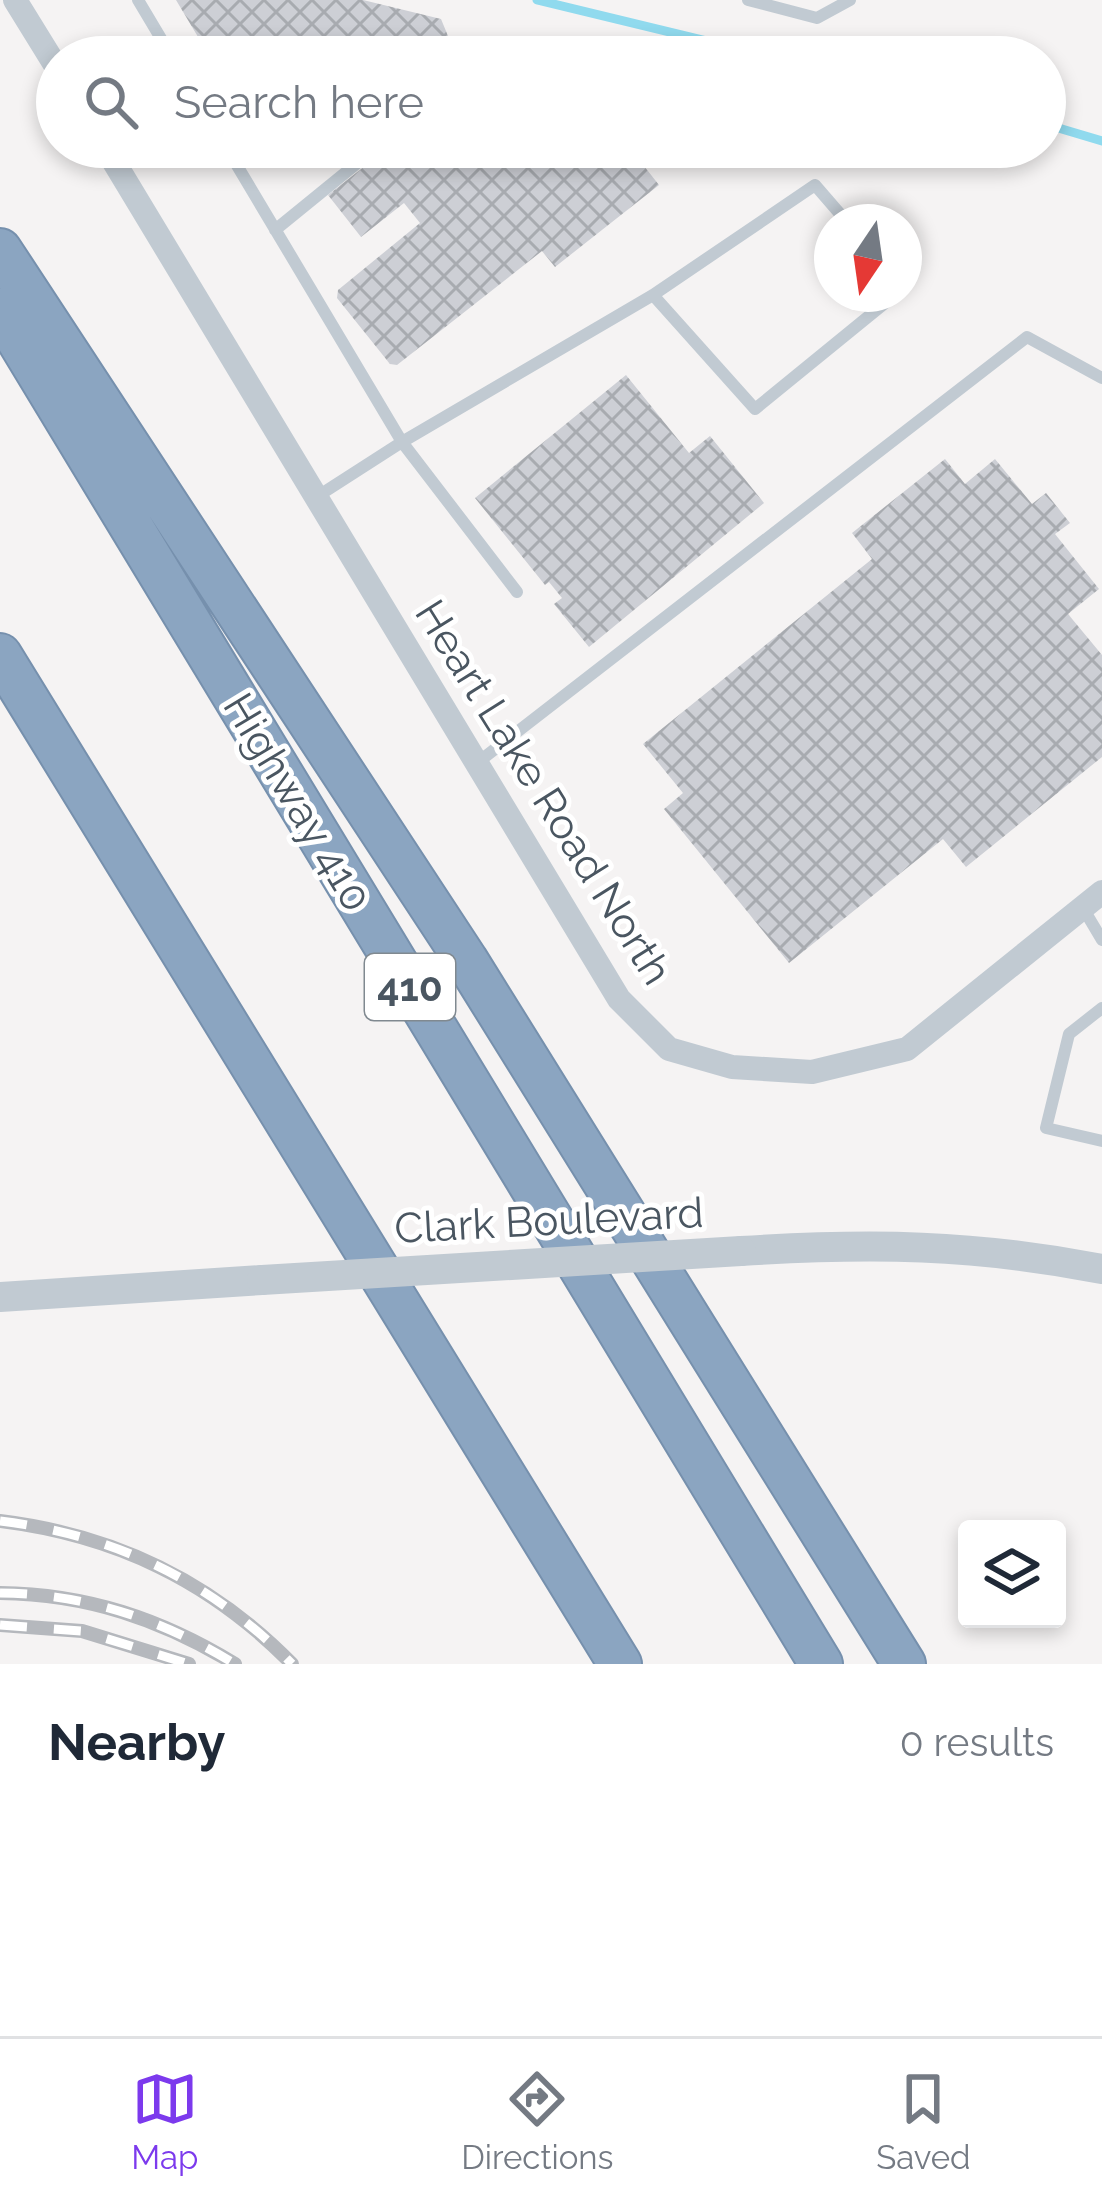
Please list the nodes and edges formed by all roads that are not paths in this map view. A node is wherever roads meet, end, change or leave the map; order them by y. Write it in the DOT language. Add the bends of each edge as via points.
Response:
graph roads {
  1 [pos="16,0"];
  2 [pos="138,0"];
  3 [pos="748,0"];
  4 [pos="850,0"];
  5 [pos="791,6"];
  6 [pos="38,36"];
  7 [pos="159,36"];
  8 [pos="118,168"];
  9 [pos="238,168"];
  10 [pos="351,168"];
  11 [pos="831,204"];
  12 [pos="275,230"];
  13 [pos="0,250"];
  14 [pos="653,295"];
  15 [pos="0,310"];
  16 [pos="874,312"];
  17 [pos="1102,378"];
  18 [pos="402,442"];
  19 [pos="318,496"];
  20 [pos="517,592"];
  21 [pos="0,655"];
  22 [pos="477,763"];
  23 [pos="1092,899"];
  24 [pos="1102,940"];
  25 [pos="1102,1008"];
  26 [pos="1102,1141"];
  27 [pos="1102,1269"];
  28 [pos="0,1297"];
  29 [pos="620,1664"];
  30 [pos="820,1664"];
  31 [pos="904,1664"];
  1 -- 6 [label="street"];
  2 -- 7 [label="lane"];
  3 -- 5 [label="lane"];
  4 -- 5 [label="lane" via="817,18"];
  8 -- 19 [label="street, Heart Lake Road North"];
  9 -- 12 [label="lane"];
  10 -- 12 [label="lane"];
  11 -- 14 [label="lane" via="814,185"];
  12 -- 18 [label="lane"];
  13 -- 31 [label="highway" via="466,960"];
  14 -- 16 [label="lane" via="755,409"];
  14 -- 18 [label="lane"];
  15 -- 30 [label="highway, Highway 410 / 410"];
  17 -- 22 [label="lane" via="1027,337"];
  18 -- 19 [label="lane"];
  18 -- 20 [label="lane"];
  19 -- 22 [label="street, Heart Lake Road North"];
  21 -- 29 [label="highway"];
  22 -- 23 [label="street, Heart Lake Road North" via="619,999 669,1049 732,1067 812,1072 907,1049"];
  23 -- 24 [label="lane"];
  25 -- 26 [label="lane" via="1070,1034 1046,1128"];
  27 -- 28 [label="street, Clark Boulevard, bridge" via="924,1244"];
}
